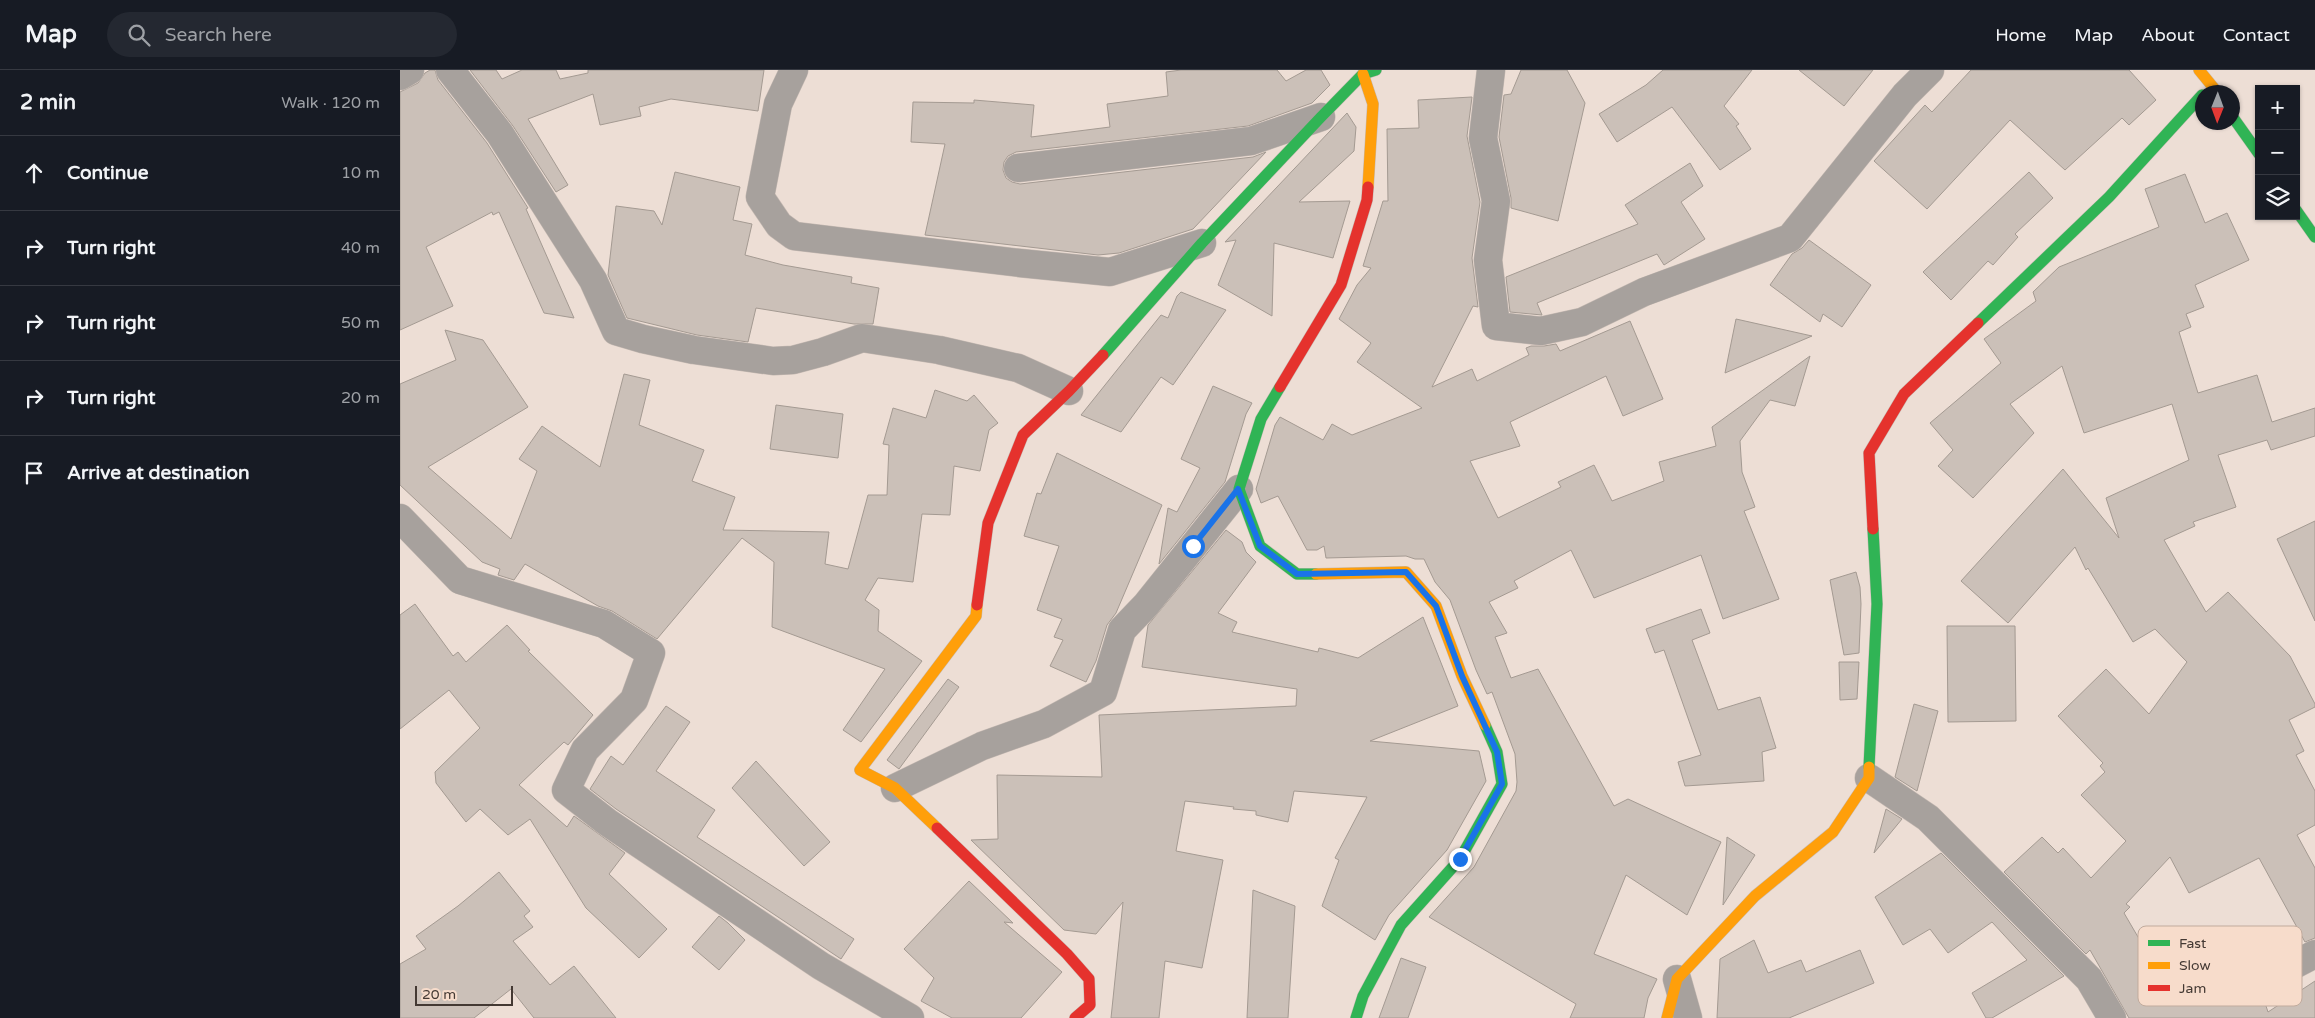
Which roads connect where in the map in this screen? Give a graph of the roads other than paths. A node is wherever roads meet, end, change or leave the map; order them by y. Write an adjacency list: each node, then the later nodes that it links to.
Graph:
1 (410, 70): 8 (street)
2 (450, 70): 17 (street)
3 (794, 70): 16 (street)
4 (1376, 70): 7 (main road)
5 (1491, 70): 6 (street)
6 (1930, 70)
7 (1364, 74): 10 (main road); 18 (main road)
8 (400, 76)
9 (2195, 100): 20 (main road)
10 (1321, 117): 13 (street); 16 (main road)
11 (2240, 127): 12 (main road)
12 (2255, 148)
13 (1018, 168)
14 (2300, 216): 15 (main road)
15 (2315, 238)
16 (1202, 243): 17 (main road)
17 (1069, 392): 21 (main road)
18 (1238, 489): 21 (street); 27 (main road)
19 (400, 518): 25 (street)
20 (1869, 778): 24 (main road); 30 (street)
21 (895, 788): 26 (main road)
22 (2315, 954): 23 (street)
23 (2302, 961)
24 (1677, 979): 28 (main road); 29 (street)
25 (910, 1018)
26 (1075, 1018)
27 (1356, 1018)
28 (1667, 1018)
29 (1688, 1018)
30 (2112, 1018)

